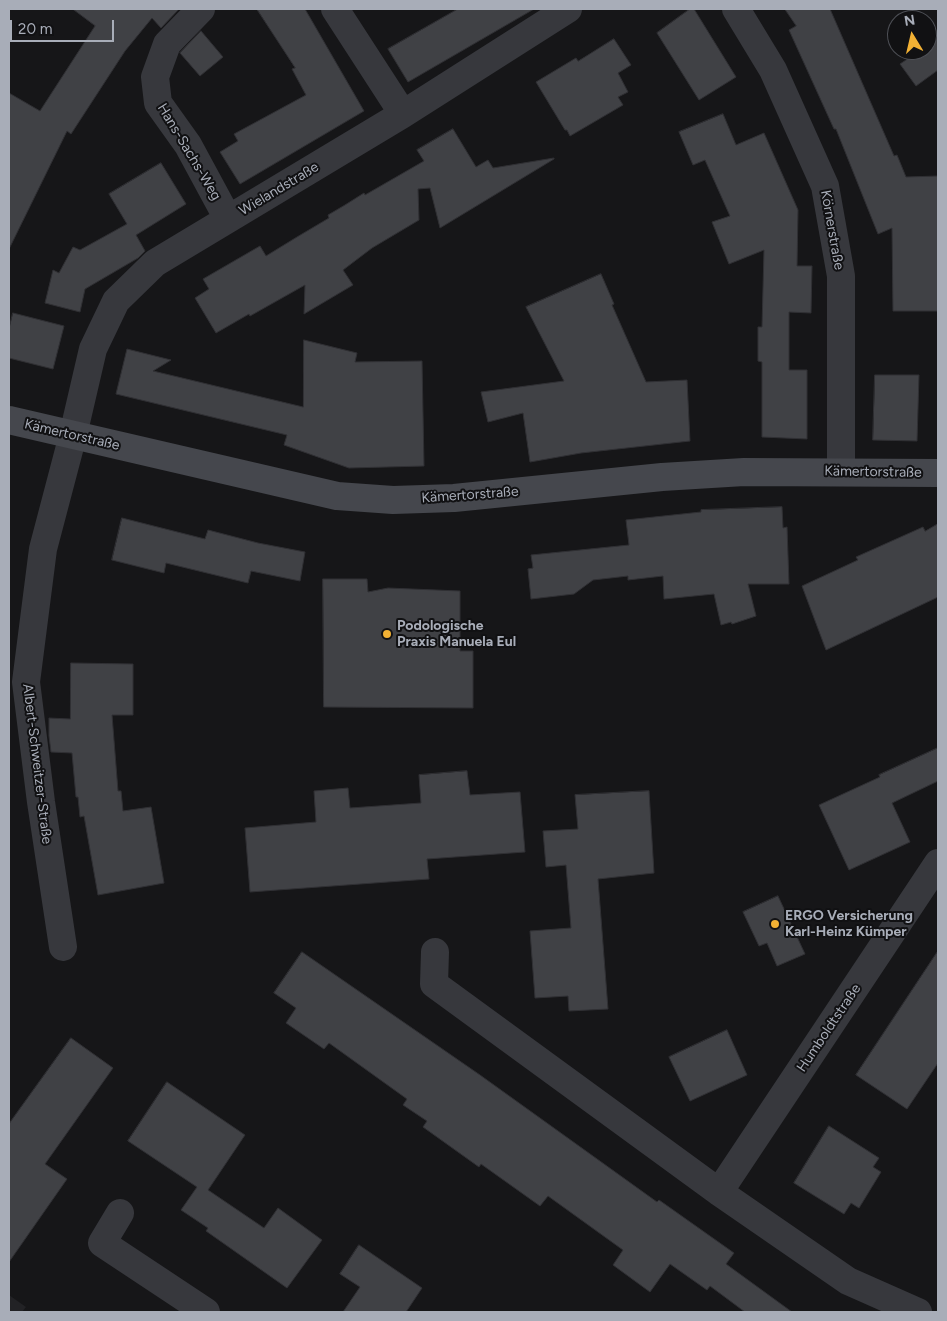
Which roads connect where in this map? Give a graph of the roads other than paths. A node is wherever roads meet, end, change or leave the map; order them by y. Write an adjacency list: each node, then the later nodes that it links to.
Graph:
1 (201, 9): 6 (street, Hans-Sachs-Weg)
2 (335, 9): 5 (street)
3 (568, 9): 5 (street, Wielandstraße)
4 (736, 9): 9 (street, Körnerstraße)
5 (403, 114): 6 (street, Wielandstraße)
6 (228, 219): 8 (street, Wielandstraße)
7 (9, 420): 8 (street, Kämertorstraße)
8 (73, 435): 9 (street, Kämertorstraße); 12 (street, Albert-Schweitzer-Straße)
9 (841, 472): 10 (street, Kämertorstraße)
10 (938, 473)
11 (938, 863): 14 (street, Humboldtstraße)
12 (63, 947)
13 (435, 952): 14 (street)
14 (720, 1192): 17 (street)
15 (120, 1213): 16 (street)
16 (206, 1312)
17 (918, 1312)

